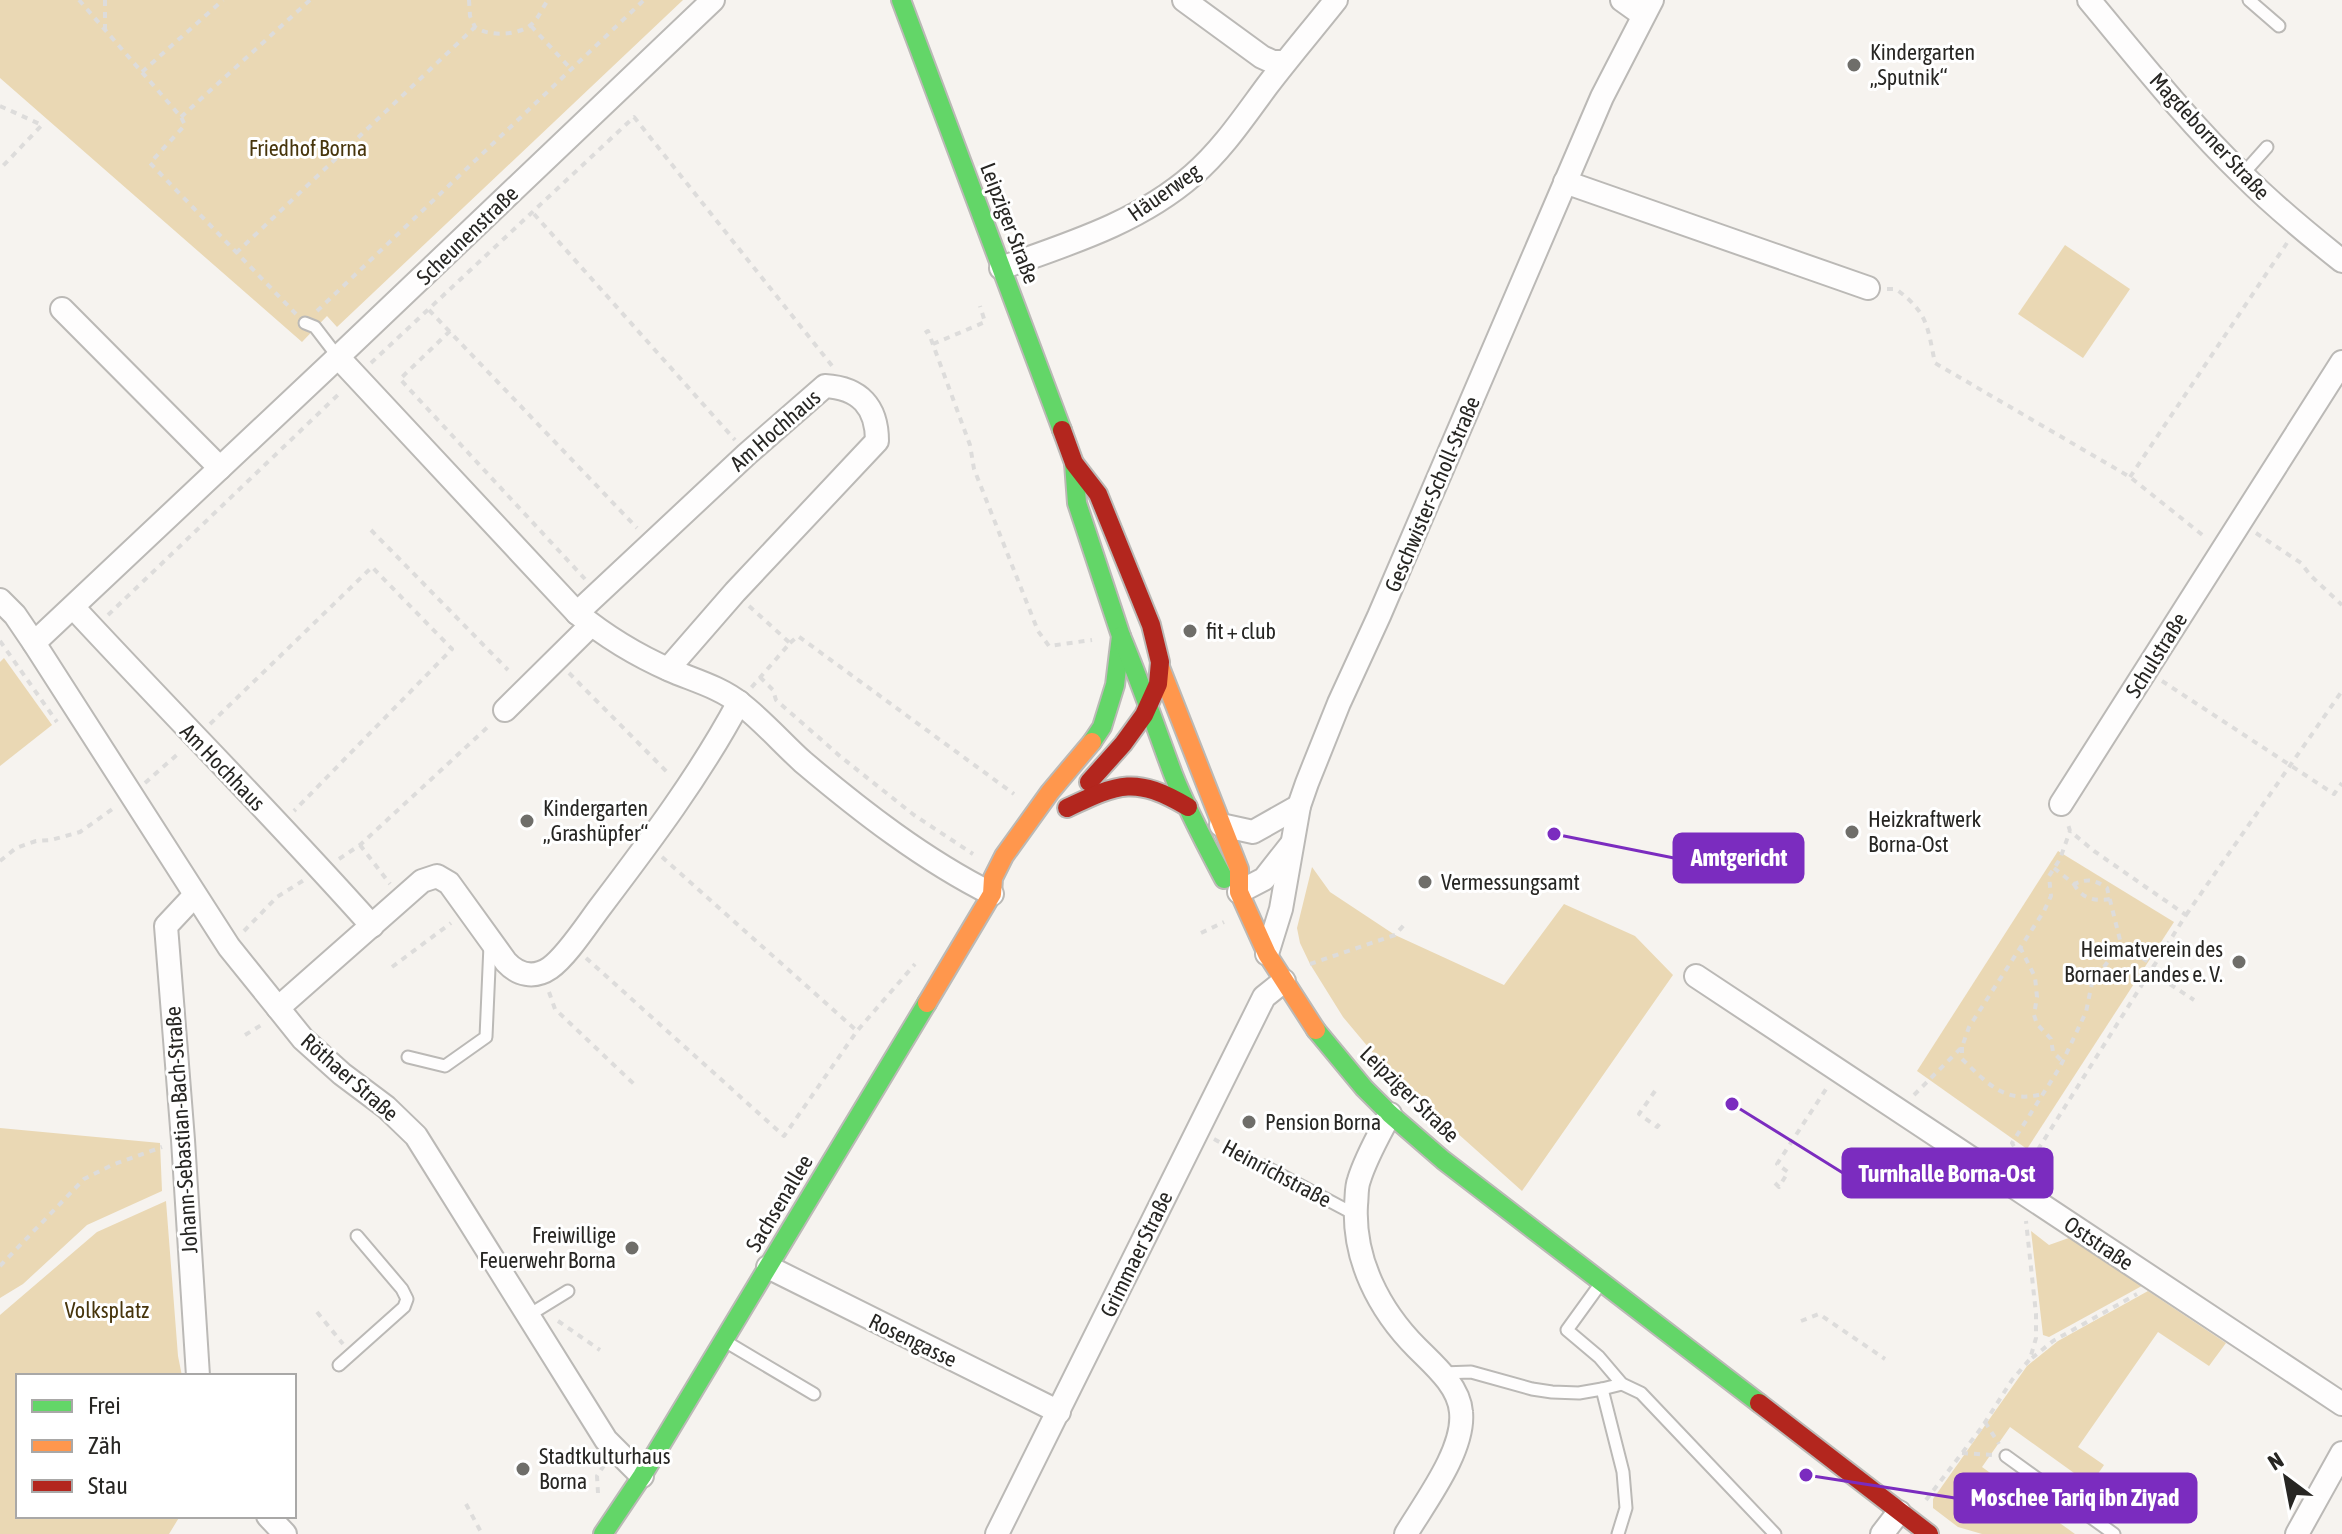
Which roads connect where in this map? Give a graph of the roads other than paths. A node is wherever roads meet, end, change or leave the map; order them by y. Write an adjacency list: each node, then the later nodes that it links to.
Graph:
1 (713, 0): 19 (street, Scheunenstraße)
2 (901, 0): 15 (main road, Leipziger Straße)
3 (1184, 0): 10 (street)
4 (1336, 0): 10 (street, Häuerweg)
5 (1622, 0): 8 (street)
6 (2089, 0): 12 (street, Magdeborner Straße)
7 (2249, 0): 9 (lane)
8 (1648, 7): 13 (street, Geschwister-Scholl-Straße)
9 (2279, 26)
10 (1285, 62): 15 (street, Häuerweg)
11 (2267, 147): 12 (lane)
12 (2242, 175): 14 (street, Magdeborner Straße)
13 (1565, 182): 16 (street); 36 (street, Geschwister-Scholl-Straße)
14 (2342, 261)
15 (1001, 268): 21 (main road, Leipziger Straße)
16 (1868, 288)
17 (62, 309): 22 (street)
18 (305, 323): 19 (lane)
19 (338, 357): 22 (street, Scheunenstraße); 25 (street)
20 (2342, 362): 35 (street, Schulstraße)
21 (1074, 463): 26 (main road, Leipziger Straße); 28 (main road, Leipziger Straße)
22 (220, 468): 24 (street, Scheunenstraße)
23 (0, 600): 27 (street, Röthaer Straße)
24 (73, 607): 27 (street, Scheunenstraße); 45 (street, Am Hochhaus)
25 (584, 619): 29 (street); 29 (street, Am Hochhaus); 31 (street, Am Hochhaus)
26 (1121, 636): 32 (main road, Leipziger Straße); 34 (main road, Sachsenallee)
27 (34, 643): 44 (street, Röthaer Straße)
28 (1160, 667): 32 (main road); 33 (main road, Leipziger Straße)
29 (668, 669): 30 (street)
30 (739, 702): 42 (street); 46 (street)
31 (505, 710)
32 (1149, 714): 33 (main road); 34 (main road); 37 (main road, Leipziger Straße); 38 (main road)
33 (1181, 725): 39 (main road, Leipziger Straße)
34 (1092, 743): 42 (main road, Sachsenallee)
35 (2061, 804)
36 (1299, 806): 39 (street); 41 (street, Geschwister-Scholl-Straße)
37 (1188, 807): 38 (main road); 43 (main road, Leipziger Straße)
38 (1067, 808): 40 (main road)
39 (1221, 825): 43 (main road, Leipziger Straße)
40 (1053, 826)
41 (1293, 843): 43 (street, Geschwister-Scholl-Straße); 47 (street, Geschwister-Scholl-Straße)
42 (1001, 889): 56 (main road, Sachsenallee)
43 (1239, 892): 47 (main road, Leipziger Straße)
44 (195, 895): 50 (street, Röthaer Straße); 63 (street, Johann-Sebastian-Bach-Straße)
45 (372, 926): 46 (street); 50 (street)
46 (490, 940): 51 (lane)
47 (1267, 954): 49 (main road, Leipziger Straße)
48 (1696, 976): 67 (street, Oststraße)
49 (1284, 981): 52 (main road, Leipziger Straße); 68 (street, Grimmaer Straße)
50 (278, 1008): 59 (street, Röthaer Straße)
51 (408, 1057)
52 (1390, 1114): 54 (street, Heinrichstraße); 57 (main road, Leipziger Straße)
53 (1264, 1166): 54 (lane, Heinrichstraße)
54 (1356, 1215): 62 (street, Heinrichstraße)
55 (357, 1236): 61 (lane)
56 (768, 1267): 60 (main road, Sachsenallee); 68 (street, Rosengasse)
57 (1602, 1283): 64 (lane); 72 (main road, Leipziger Straße)
58 (568, 1291): 59 (lane)
59 (534, 1323): 71 (street, Röthaer Straße)
60 (724, 1340): 66 (lane); 71 (main road, Sachsenallee)
61 (339, 1365)
62 (1442, 1373): 65 (lane); 77 (street, Heinrichstraße)
63 (198, 1374)
64 (1622, 1384): 65 (lane); 79 (lane)
65 (1602, 1389): 78 (lane)
66 (814, 1394)
67 (2342, 1404)
68 (1059, 1412): 76 (street, Grimmaer Straße)
69 (2342, 1453): 83 (street)
70 (2006, 1456): 82 (lane)
71 (642, 1476): 75 (main road, Sachsenallee)
72 (1905, 1516): 80 (street); 81 (main road, Leipziger Straße)
73 (270, 1518): 74 (street)
74 (285, 1534)
75 (603, 1534)
76 (997, 1534)
77 (1406, 1534)
78 (1618, 1534)
79 (1775, 1534)
80 (1882, 1534)
81 (1929, 1534)
82 (2114, 1534)
83 (2297, 1534)

